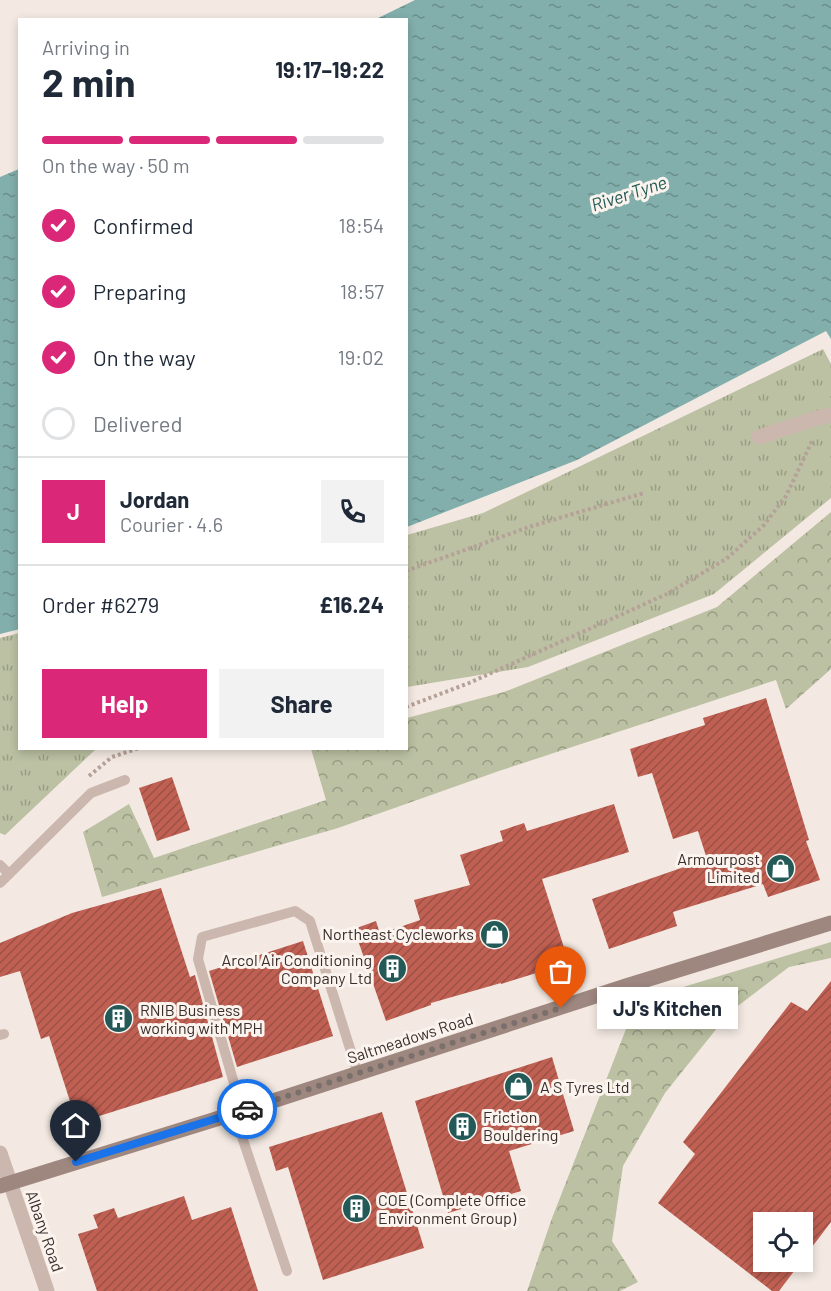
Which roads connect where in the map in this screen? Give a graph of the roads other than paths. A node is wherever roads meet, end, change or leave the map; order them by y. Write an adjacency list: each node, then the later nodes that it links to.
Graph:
1 (824, 417): 2 (street)
2 (759, 437)
3 (125, 780): 5 (lane)
4 (0, 865): 5 (lane)
5 (9, 874): 6 (lane)
6 (0, 883)
7 (831, 923): 8 (street, Saltmeadows Road)
8 (358, 1074): 9 (street, Saltmeadows Road); 9 (lane)
9 (238, 1112): 11 (street, Saltmeadows Road); 12 (lane)
10 (0, 1153): 11 (street, Albany Road)
11 (5, 1185): 13 (street, Albany Road)
12 (287, 1271)
13 (47, 1291)

